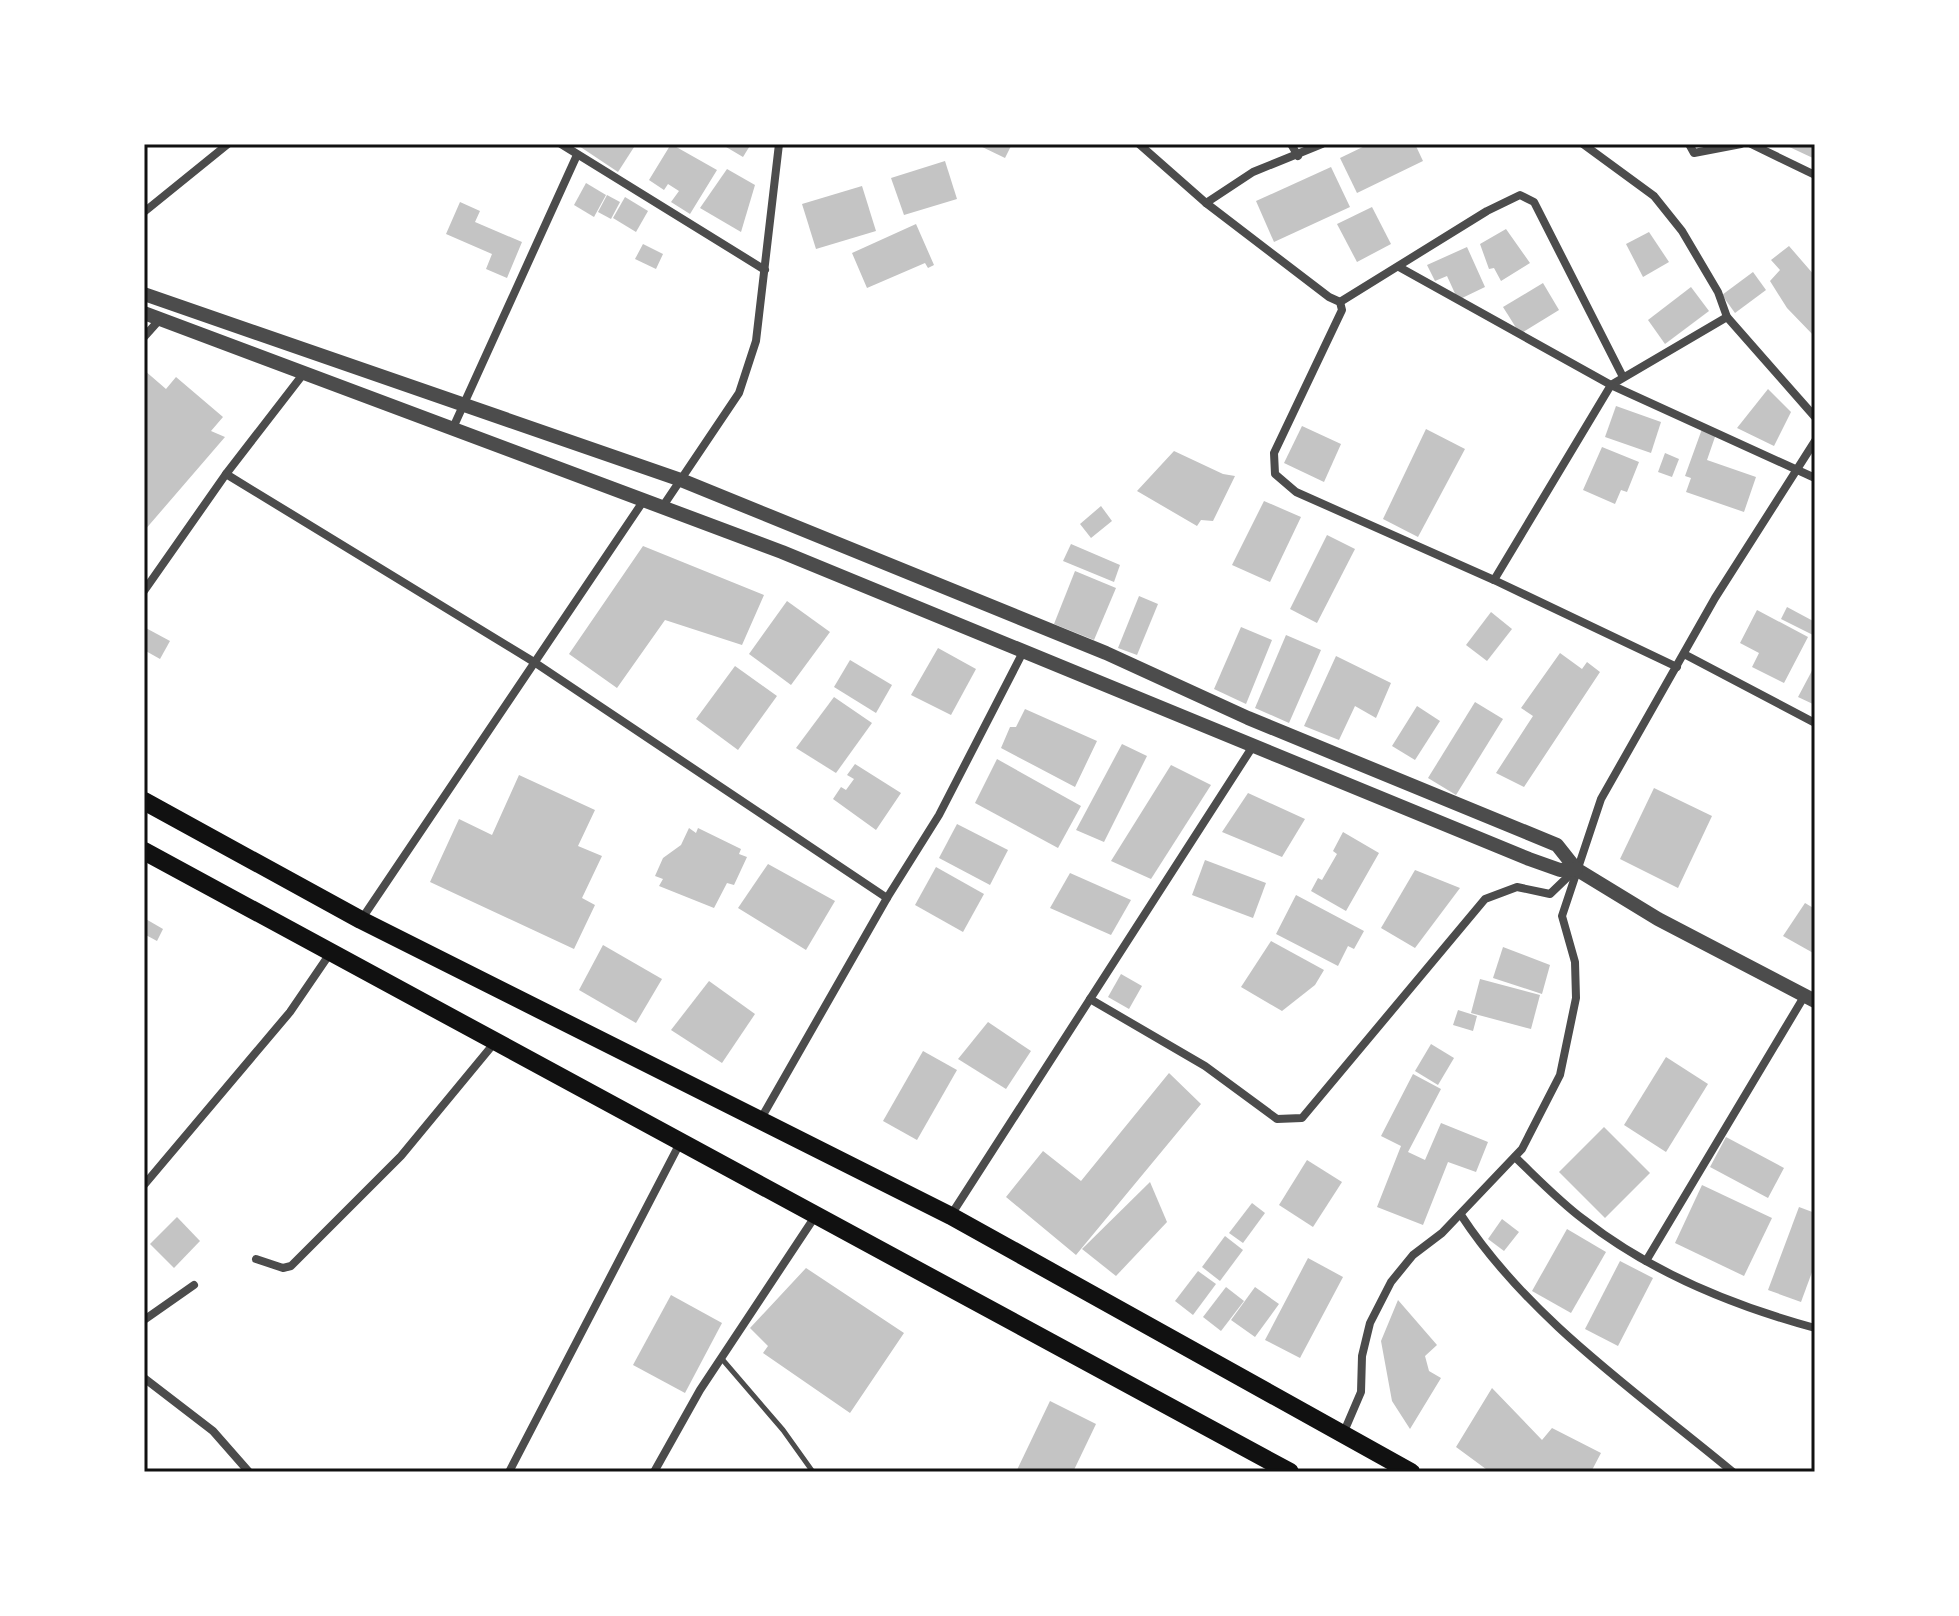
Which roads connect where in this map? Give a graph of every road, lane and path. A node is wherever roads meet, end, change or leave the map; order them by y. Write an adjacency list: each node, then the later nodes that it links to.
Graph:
1 (228, 144): 15 (street)
2 (561, 144): 11 (street)
3 (779, 144): 17 (street)
4 (1139, 144): 14 (street)
5 (1291, 144): 12 (street)
6 (1322, 144): 12 (street)
7 (1583, 144): 21 (street)
8 (1689, 144): 9 (street)
9 (1741, 144)
10 (1751, 144): 13 (street)
11 (577, 155): 17 (street); 27 (street)
12 (1298, 156): 14 (street)
13 (1815, 175)
14 (1206, 203): 19 (street)
15 (144, 212)
16 (1399, 267): 19 (street); 25 (street); 26 (street)
17 (765, 270): 34 (street)
18 (144, 294): 27 (street)
19 (1340, 302): 37 (street)
20 (144, 313): 22 (street)
21 (1727, 317): 25 (street); 28 (street)
22 (161, 318): 23 (street); 24 (street)
23 (144, 337)
24 (304, 373): 29 (street); 32 (street)
25 (1623, 377): 26 (street)
26 (1611, 385): 31 (street); 37 (street)
27 (463, 406): 29 (street); 34 (street)
28 (1815, 417)
29 (452, 430): 35 (street)
30 (1815, 441): 31 (street)
31 (1800, 469): 33 (street); 40 (street)
32 (226, 474): 38 (street); 41 (street)
33 (1815, 478)
34 (681, 480): 36 (street); 47 (street)
35 (645, 500): 36 (street); 41 (street)
36 (663, 506): 39 (street)
37 (1494, 580): 42 (street)
38 (144, 591)
39 (1023, 652): 44 (street); 48 (street)
40 (1684, 654): 42 (street); 43 (street)
41 (534, 662): 48 (street); 49 (street)
42 (1677, 667): 47 (street)
43 (1815, 723)
44 (1253, 746): 47 (street); 52 (street)
45 (144, 801): 49 (highway)
46 (144, 851): 50 (highway)
47 (1576, 869): 51 (street); 52 (street); 56 (street)
48 (887, 898): 54 (street)
49 (361, 920): 54 (highway)
50 (331, 952): 53 (highway); 57 (street)
51 (1810, 998): 62 (street)
52 (1090, 999): 60 (street)
53 (497, 1040): 55 (highway); 61 (street)
54 (759, 1123): 60 (highway)
55 (680, 1142): 58 (highway); 70 (street)
56 (1515, 1157): 59 (street); 62 (street)
57 (144, 1185)
58 (816, 1214): 66 (street); 73 (highway)
59 (1461, 1215): 68 (street); 75 (street)
60 (951, 1216): 68 (highway)
61 (256, 1259)
62 (1646, 1261): 65 (street)
63 (194, 1285): 64 (street)
64 (144, 1320)
65 (1815, 1328)
66 (721, 1358): 71 (street); 72 (lane)
67 (144, 1378): 69 (street)
68 (1343, 1435): 74 (highway)
69 (249, 1472)
70 (509, 1472)
71 (654, 1472)
72 (813, 1472)
73 (1290, 1472)
74 (1411, 1472)
75 (1733, 1472)

